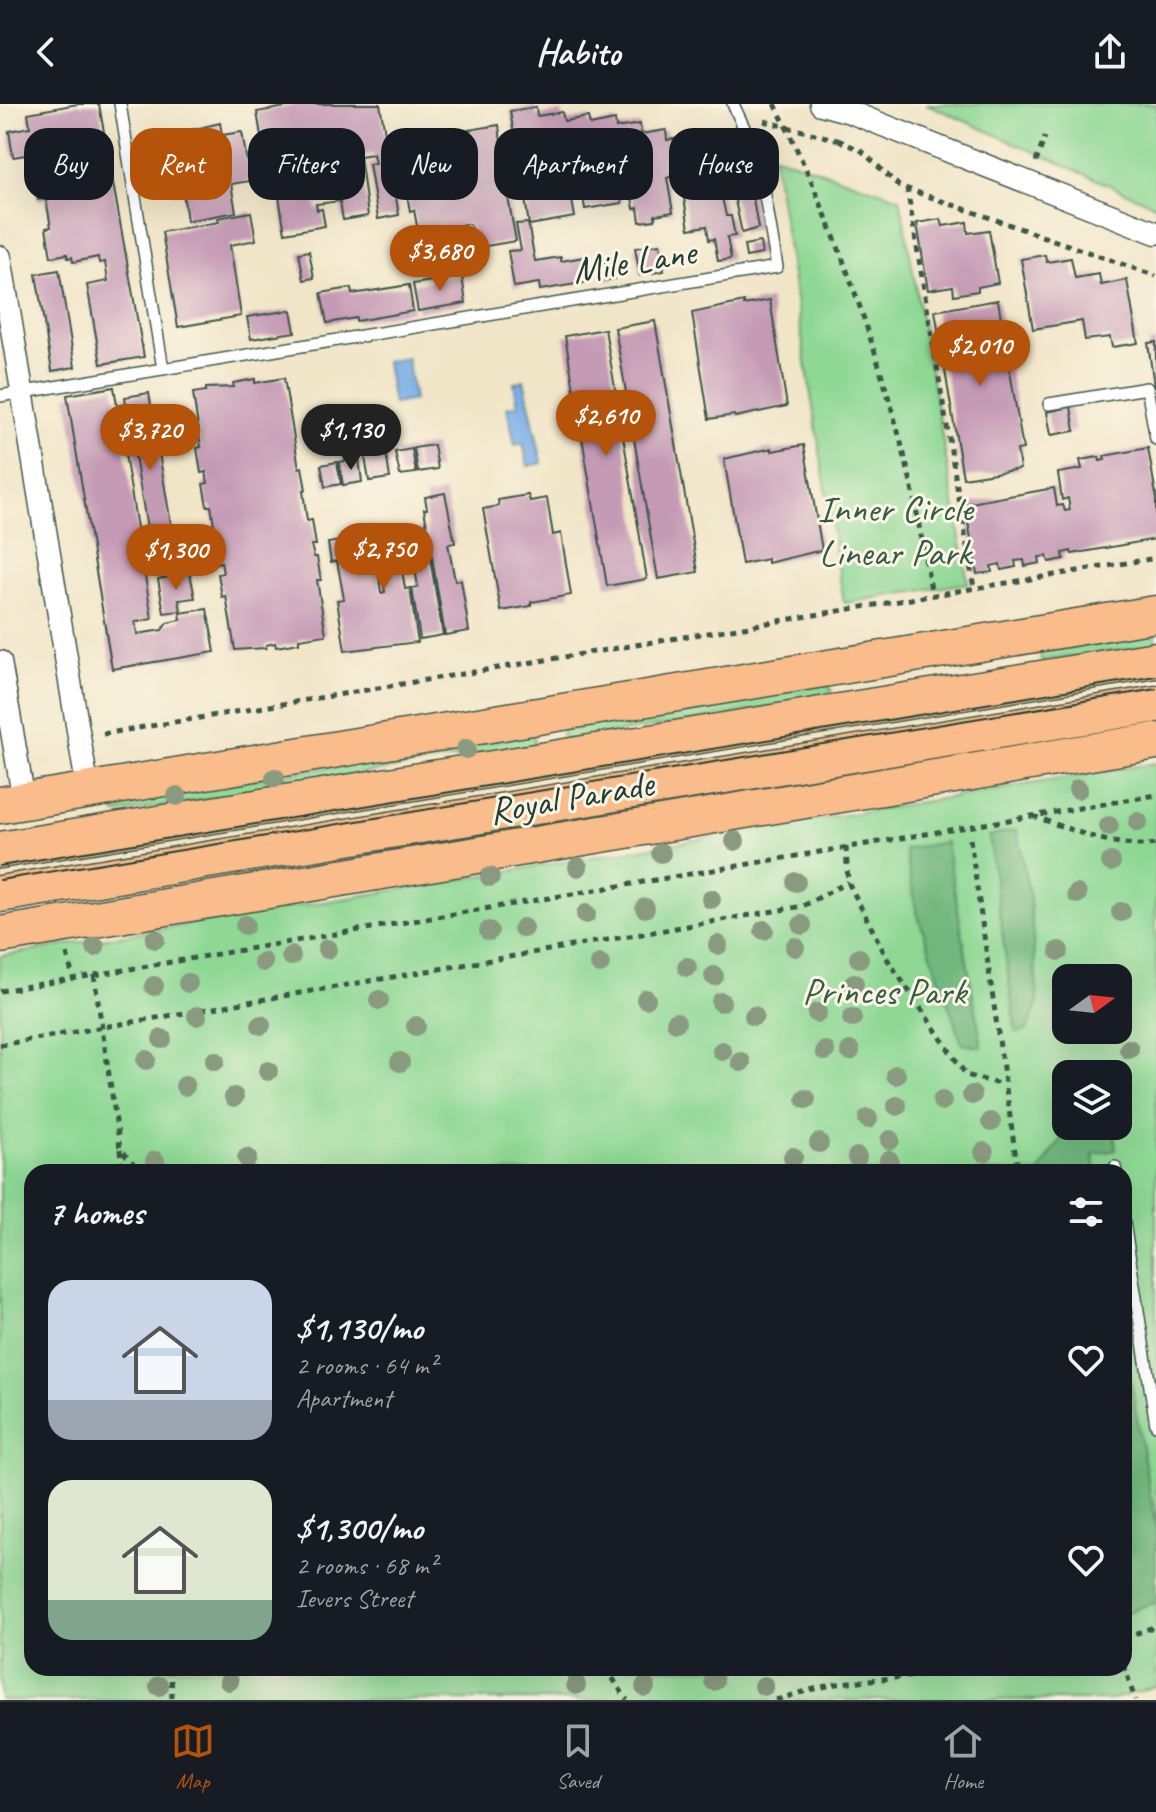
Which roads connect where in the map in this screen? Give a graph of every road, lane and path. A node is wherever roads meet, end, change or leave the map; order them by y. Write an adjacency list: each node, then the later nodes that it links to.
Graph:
1 (120, 104): 10 (lane)
2 (733, 104): 10 (lane, Mile Lane)
3 (775, 104): 16 (path)
4 (821, 104): 7 (street)
5 (764, 121): 6 (path, bridge)
6 (907, 188): 9 (path); 15 (path)
7 (1156, 233)
8 (0, 257): 11 (street)
9 (1156, 276)
10 (163, 369): 11 (lane, Mile Lane)
11 (11, 394): 30 (street)
12 (1049, 404): 13 (lane)
13 (1156, 439)
14 (1156, 558): 15 (path)
15 (974, 588): 24 (path)
16 (931, 589)
17 (1156, 614): 18 (highway)
18 (931, 651): 21 (highway); 23 (highway)
19 (1156, 660): 21 (highway, Royal Parade)
20 (0, 662): 32 (street)
21 (941, 695): 25 (highway); 27 (highway, Royal Parade)
22 (1156, 704): 25 (highway, Royal Parade)
23 (533, 717): 27 (highway); 30 (highway)
24 (98, 735)
25 (949, 738): 28 (highway); 29 (highway, Royal Parade)
26 (1156, 741): 28 (highway, Royal Parade)
27 (539, 761): 38 (highway, Royal Parade)
28 (957, 774): 34 (highway, Royal Parade)
29 (637, 789): 34 (highway); 40 (highway, Royal Parade)
30 (88, 791): 32 (highway)
31 (1156, 795): 33 (path)
32 (12, 803)
33 (1030, 815): 36 (path); 37 (path)
34 (642, 827): 41 (highway, Royal Parade)
35 (970, 839): 46 (path)
36 (1156, 844)
37 (846, 847): 39 (path); 42 (path)
38 (0, 850)
39 (848, 882): 44 (path); 46 (path)
40 (7, 893): 41 (highway)
41 (11, 933)
42 (94, 975): 43 (path); 44 (path)
43 (0, 991)
44 (103, 1026): 45 (path); 47 (path)
45 (0, 1045)
46 (1003, 1085): 50 (path)
47 (120, 1148): 48 (path); 49 (path)
48 (121, 1164)
49 (134, 1164)
50 (1017, 1164)
51 (1132, 1273): 52 (lane)
52 (1156, 1425)
53 (1156, 1626): 54 (path)
54 (1132, 1635)
55 (171, 1676): 59 (path)
56 (611, 1676): 60 (path)
57 (927, 1676): 61 (path)
58 (1127, 1676): 62 (path)
59 (172, 1700)
60 (627, 1700)
61 (776, 1700)
62 (1135, 1700)

